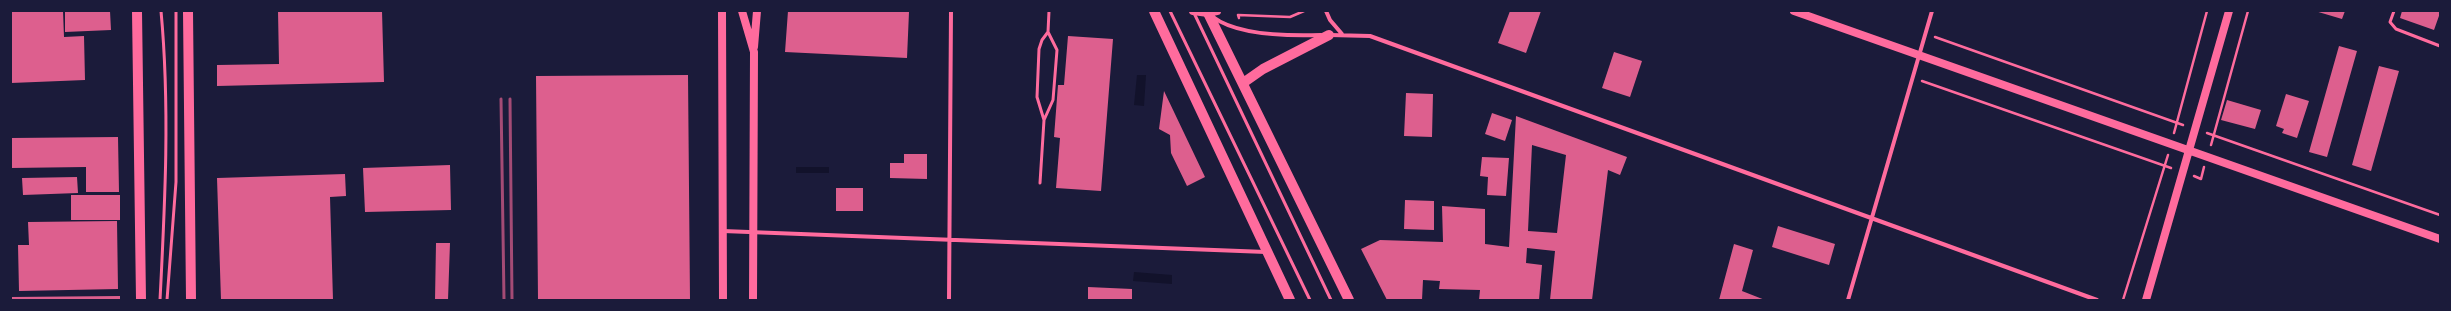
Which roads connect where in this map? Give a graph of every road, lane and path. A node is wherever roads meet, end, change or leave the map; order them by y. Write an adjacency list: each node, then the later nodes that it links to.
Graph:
1 (137, 11): 42 (main road)
2 (161, 11): 43 (lane)
3 (176, 11): 44 (lane)
4 (188, 11): 45 (main road)
5 (722, 11): 37 (main road)
6 (742, 11): 28 (main road)
7 (757, 11): 28 (main road)
8 (951, 11): 40 (street)
9 (1049, 11): 23 (lane)
10 (1154, 11): 41 (main road)
11 (1170, 11): 50 (lane)
12 (1193, 11): 21 (main road); 51 (lane)
13 (1304, 11): 22 (path)
14 (1326, 11): 25 (street)
15 (1794, 11): 29 (main road)
16 (1932, 11): 24 (street)
17 (2207, 11): 24 (path)
18 (2229, 11): 33 (main road)
19 (2248, 11): 35 (path)
20 (2394, 11): 27 (lane)
21 (1211, 12): 26 (street); 31 (main road)
22 (1241, 22)
23 (1048, 32): 32 (lane); 32 (lane)
24 (1925, 33): 29 (street)
25 (1342, 34): 26 (street); 36 (street)
26 (1329, 35): 31 (main road)
27 (2440, 46)
28 (754, 52): 38 (main road)
29 (1919, 56): 30 (street); 33 (main road)
30 (1912, 78): 36 (street); 55 (path)
31 (1243, 83): 52 (main road)
32 (1044, 120): 34 (lane)
33 (2190, 151): 39 (main road); 56 (main road)
34 (1040, 183)
35 (2440, 215)
36 (1871, 219): 53 (street); 54 (street)
37 (722, 231): 38 (street); 46 (main road)
38 (753, 232): 40 (street); 47 (main road)
39 (2440, 239)
40 (950, 240): 41 (street); 48 (street)
41 (1268, 252): 49 (main road)
42 (140, 300)
43 (160, 300)
44 (167, 300)
45 (191, 300)
46 (723, 300)
47 (753, 300)
48 (948, 300)
49 (1290, 300)
50 (1310, 300)
51 (1331, 300)
52 (1348, 300)
53 (1848, 300)
54 (2097, 300)
55 (2123, 300)
56 (2146, 300)

